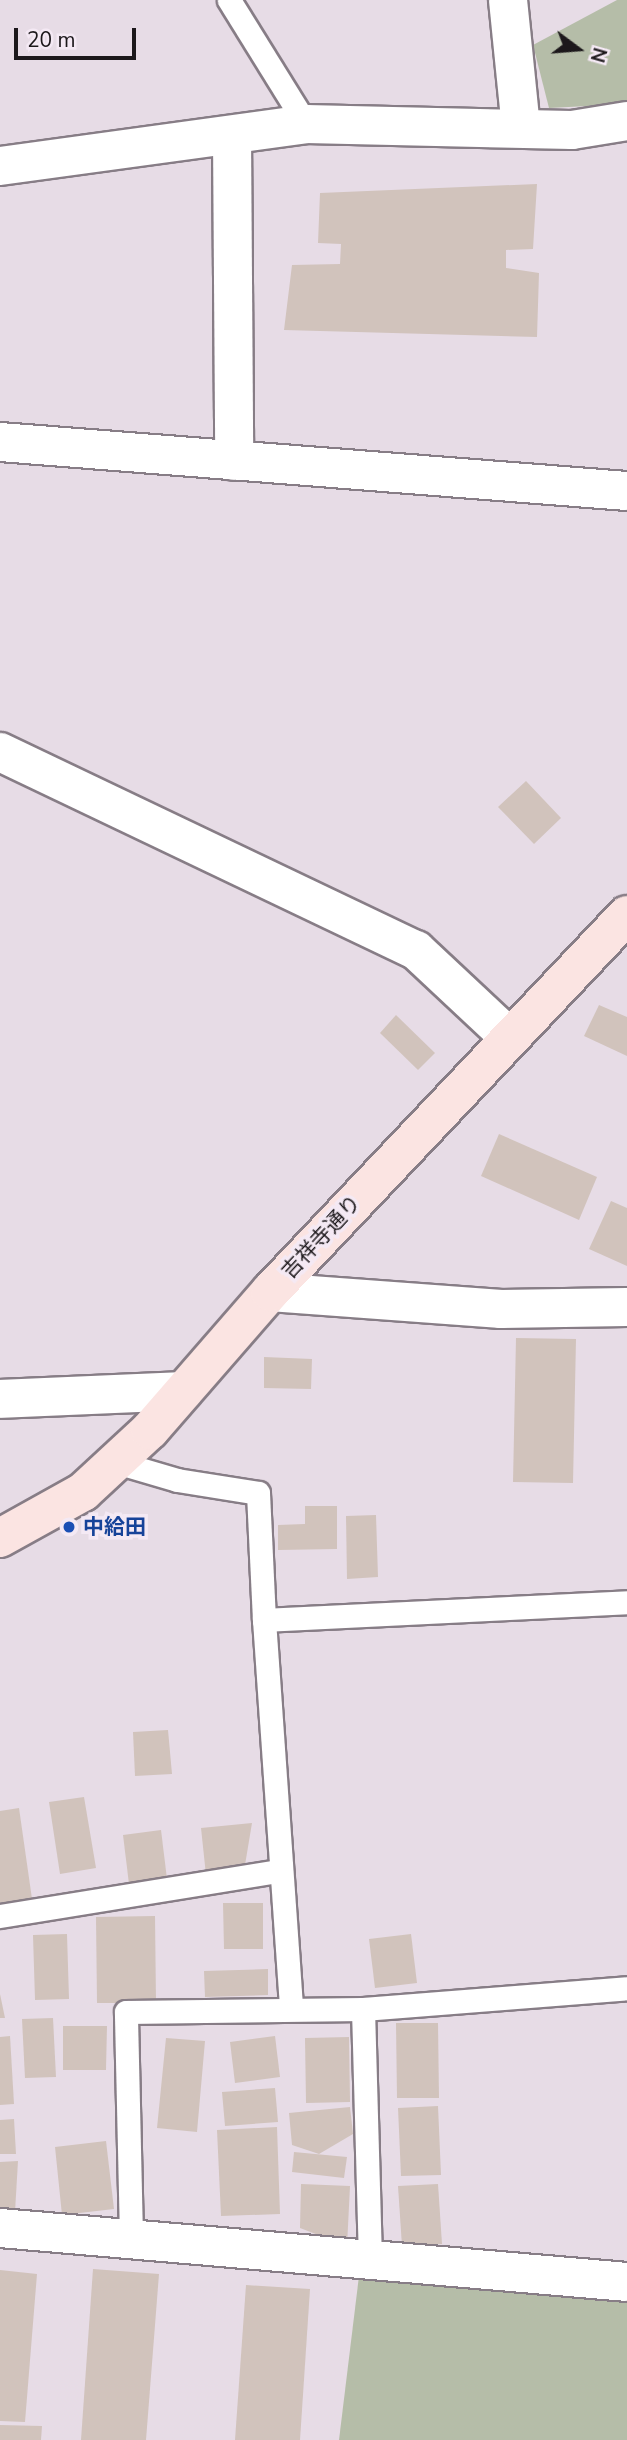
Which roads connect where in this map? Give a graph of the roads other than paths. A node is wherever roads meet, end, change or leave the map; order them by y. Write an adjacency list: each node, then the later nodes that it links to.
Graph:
1 (229, 0): 4 (lane)
2 (508, 0): 5 (street)
3 (627, 121): 5 (street)
4 (306, 124): 5 (street); 6 (street)
5 (521, 127)
6 (232, 135): 7 (street); 9 (street)
7 (0, 166)
8 (0, 442): 9 (street)
9 (234, 461): 10 (street)
10 (627, 491)
11 (0, 752): 13 (street)
12 (627, 915): 13 (main road, 吉祥寺通り)
13 (509, 1037): 14 (main road, 吉祥寺通り)
14 (270, 1292): 15 (street); 16 (main road, 吉祥寺通り)
15 (627, 1307)
16 (183, 1391): 17 (street); 18 (main road, 吉祥寺通り)
17 (0, 1399)
18 (117, 1462): 19 (main road, 吉祥寺通り); 21 (lane)
19 (0, 1538)
20 (627, 1602): 21 (lane)
21 (264, 1620): 22 (lane)
22 (277, 1871): 23 (lane); 25 (lane)
23 (0, 1916)
24 (627, 1988): 26 (lane)
25 (291, 2006): 26 (lane); 28 (lane)
26 (363, 2009): 29 (lane)
27 (0, 2228): 28 (street)
28 (131, 2237): 29 (street)
29 (370, 2262): 30 (street)
30 (627, 2282)

